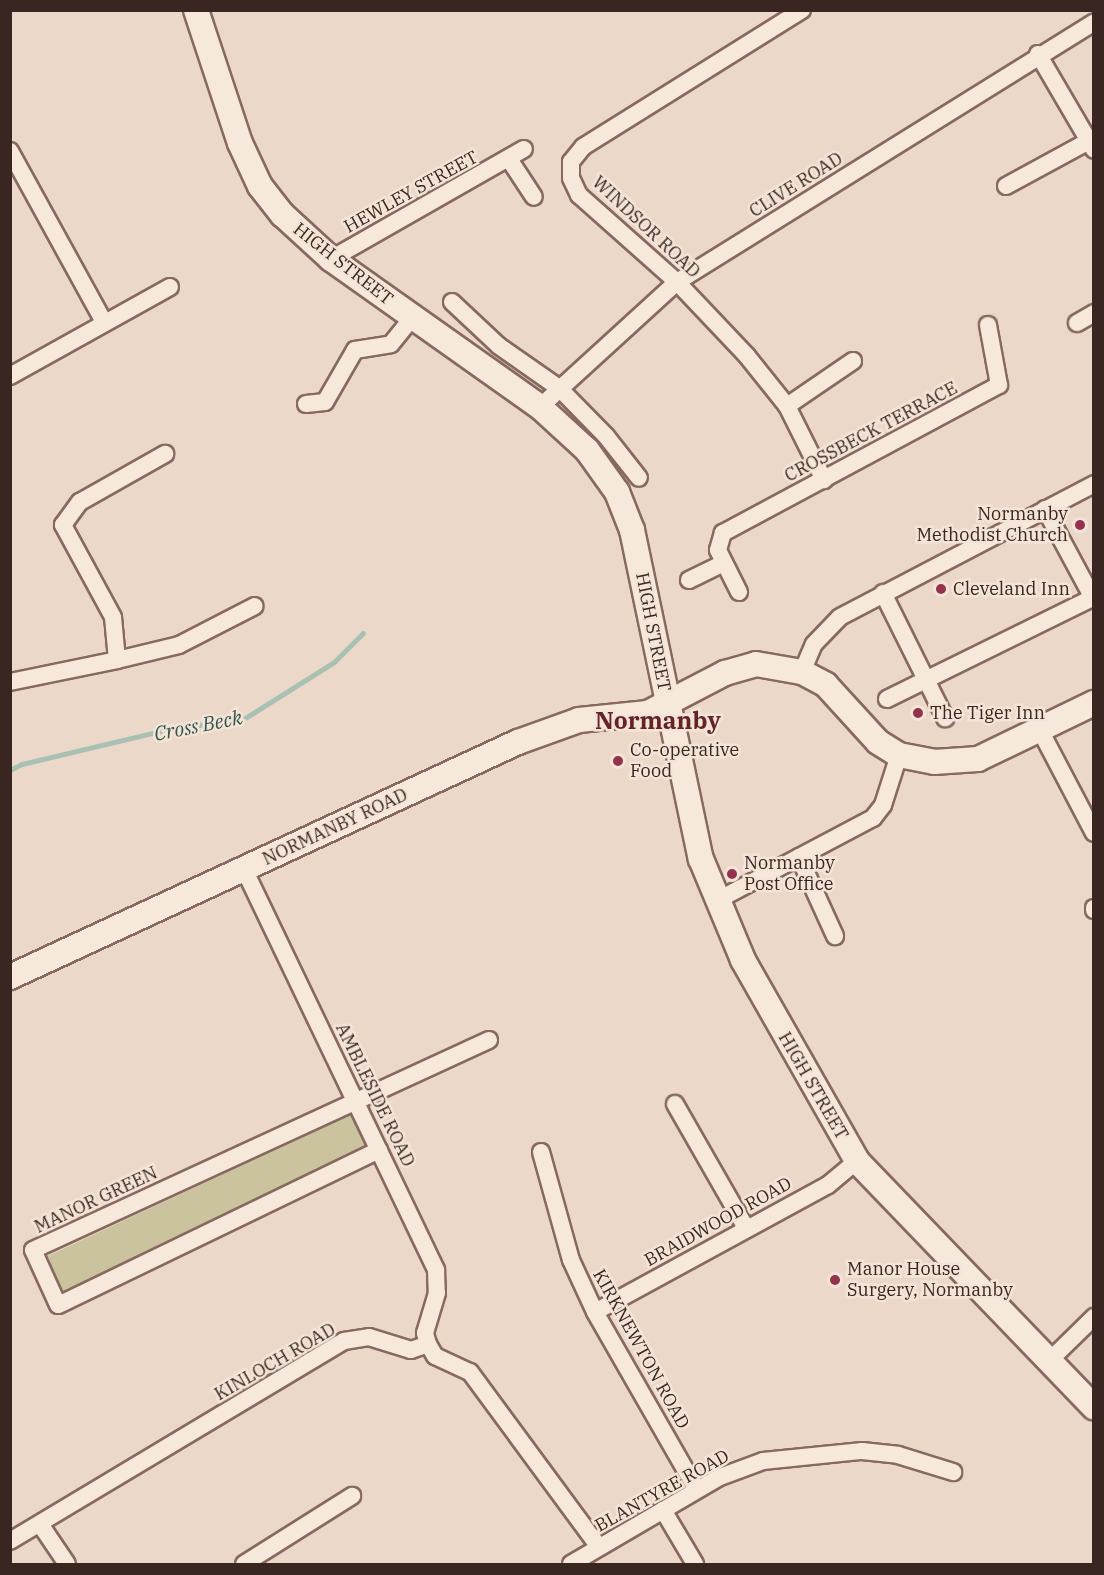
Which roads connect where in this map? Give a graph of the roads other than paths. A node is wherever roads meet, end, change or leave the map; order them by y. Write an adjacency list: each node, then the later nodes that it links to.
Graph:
1 (196, 10): 11 (main road, HIGH STREET)
2 (802, 10): 12 (street, WINDSOR ROAD)
3 (1094, 22): 4 (street, CLIVE ROAD)
4 (1038, 54): 5 (street); 12 (street, CLIVE ROAD)
5 (1091, 145): 9 (street)
6 (524, 149): 8 (street, HEWLEY STREET)
7 (10, 151): 17 (street)
8 (509, 159): 10 (street); 11 (street, HEWLEY STREET)
9 (1006, 186)
10 (534, 197)
11 (331, 259): 16 (main road, HIGH STREET)
12 (677, 282): 22 (street, CLIVE ROAD); 24 (street, WINDSOR ROAD)
13 (170, 287): 17 (street)
14 (452, 302): 22 (street)
15 (1094, 313): 18 (street)
16 (413, 317): 23 (street); 25 (main road, HIGH STREET)
17 (104, 322): 21 (street)
18 (1077, 322)
19 (988, 325): 28 (street, CROSSBECK TERRACE)
20 (853, 361): 24 (street)
21 (10, 376)
22 (559, 388): 25 (street, CLIVE ROAD); 27 (street)
23 (306, 404)
24 (787, 406): 28 (street, WINDSOR ROAD)
25 (540, 407): 43 (main road, HIGH STREET)
26 (165, 454): 37 (street)
27 (639, 478)
28 (824, 480): 31 (street, CROSSBECK TERRACE)
29 (1094, 484): 30 (street)
30 (1045, 509): 34 (street); 35 (street)
31 (721, 557): 32 (street); 33 (street)
32 (689, 580)
33 (739, 592)
34 (883, 593): 38 (street); 39 (street)
35 (1093, 598): 39 (street)
36 (255, 606): 37 (street)
37 (117, 660): 40 (street)
38 (802, 672): 43 (main road, NORMANBY ROAD); 46 (main road)
39 (925, 681): 41 (street); 44 (street)
40 (10, 682)
41 (887, 699)
42 (1094, 703): 45 (main road)
43 (668, 704): 49 (main road, NORMANBY ROAD); 50 (main road, HIGH STREET)
44 (945, 718)
45 (1041, 732): 46 (main road); 47 (street)
46 (899, 755): 48 (street)
47 (1094, 833)
48 (799, 857): 50 (street); 51 (street)
49 (244, 869): 52 (main road, NORMANBY ROAD); 54 (street, AMBLESIDE ROAD)
50 (716, 900): 58 (main road, HIGH STREET)
51 (835, 936)
52 (10, 977)
53 (489, 1040): 54 (street)
54 (356, 1101): 56 (street, AMBLESIDE ROAD); 56 (street, MANOR GREEN)
55 (675, 1104): 59 (street)
56 (379, 1150): 62 (street, AMBLESIDE ROAD)
57 (541, 1152): 60 (street, KIRKNEWTON ROAD)
58 (857, 1161): 59 (street, BRAIDWOOD ROAD); 63 (main road, HIGH STREET)
59 (746, 1228): 60 (street, BRAIDWOOD ROAD)
60 (595, 1312): 66 (street, KIRKNEWTON ROAD)
61 (1094, 1317): 63 (street)
62 (428, 1344): 69 (street, KINLOCH ROAD); 71 (street)
63 (1047, 1363): 64 (main road, HIGH STREET)
64 (1094, 1407)
65 (953, 1472): 66 (street, BLANTYRE ROAD)
66 (697, 1490): 68 (street, BLANTYRE ROAD)
67 (352, 1496): 73 (street)
68 (663, 1510): 71 (street, BLANTYRE ROAD); 75 (street)
69 (40, 1524): 70 (street, KINLOCH ROAD); 72 (street)
70 (10, 1541)
71 (599, 1547): 74 (street, BLANTYRE ROAD)
72 (67, 1564)
73 (244, 1564)
74 (571, 1564)
75 (695, 1564)

